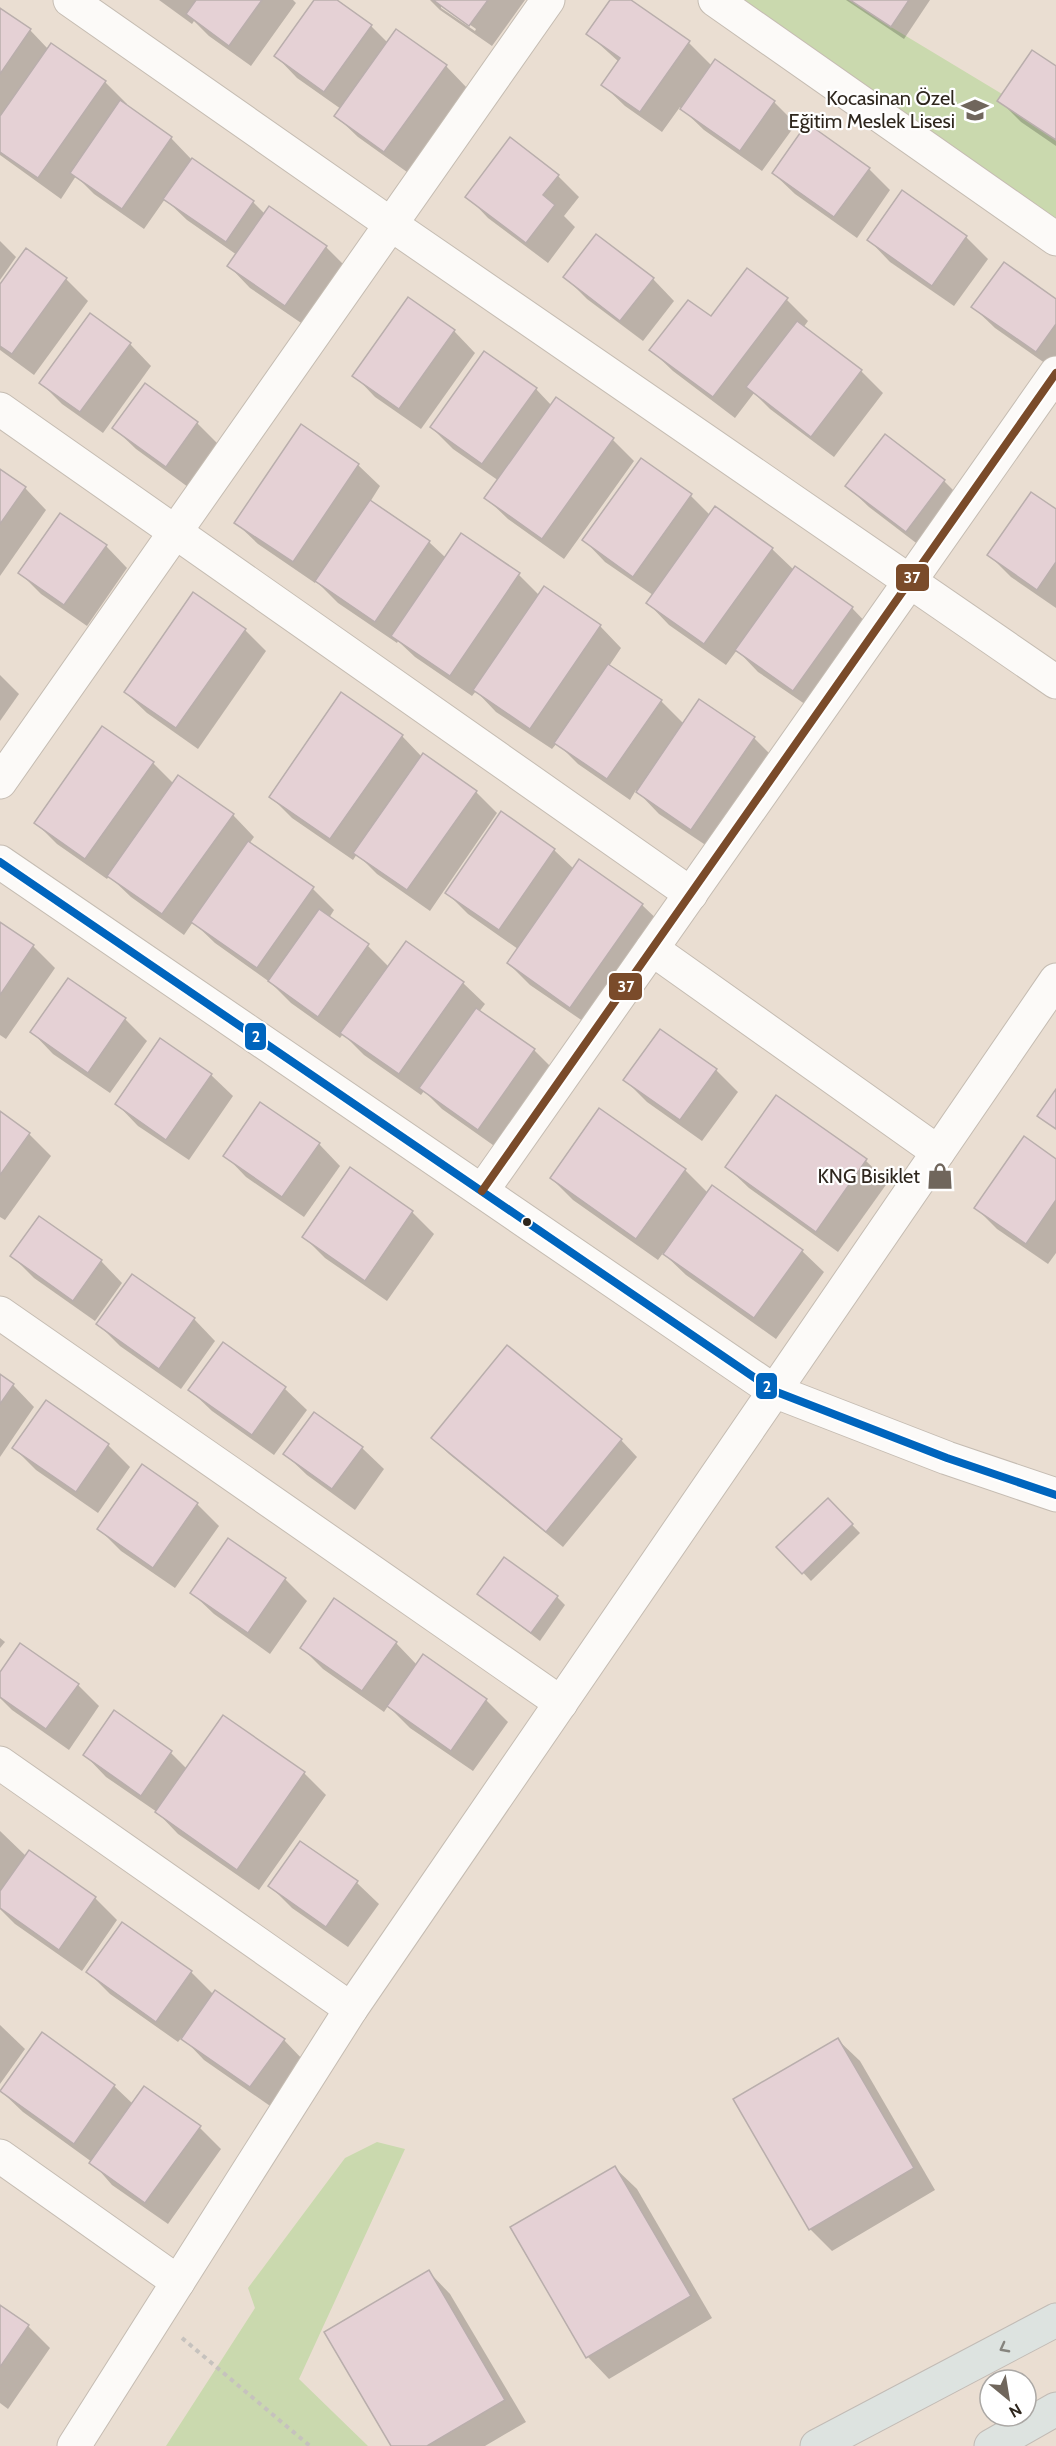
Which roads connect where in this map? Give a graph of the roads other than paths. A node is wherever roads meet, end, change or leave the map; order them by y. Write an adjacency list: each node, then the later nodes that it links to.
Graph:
1 (70, 0): 4 (street)
2 (548, 0): 4 (street)
3 (715, 0): 5 (street)
4 (392, 225): 8 (street); 9 (street)
5 (1056, 239)
6 (1056, 373): 9 (street)
7 (0, 409): 8 (street)
8 (176, 532): 11 (street); 13 (street)
9 (910, 582): 10 (street); 13 (street)
10 (1056, 682)
11 (0, 782)
12 (0, 862): 17 (street)
13 (691, 894): 14 (street)
14 (652, 949): 16 (street); 17 (street)
15 (1056, 980): 16 (street)
16 (938, 1152): 19 (street)
17 (482, 1191): 19 (street)
18 (0, 1313): 21 (street)
19 (774, 1391): 20 (street); 21 (street)
20 (1056, 1495)
21 (561, 1703): 23 (street)
22 (0, 1763): 23 (street)
23 (351, 2009): 25 (street)
24 (0, 2157): 25 (street)
25 (178, 2282): 28 (street)
26 (1056, 2320): 29 (main road, one-way to 29)
27 (1056, 2409): 30 (main road)
28 (74, 2446)
29 (817, 2446)
30 (991, 2446)

